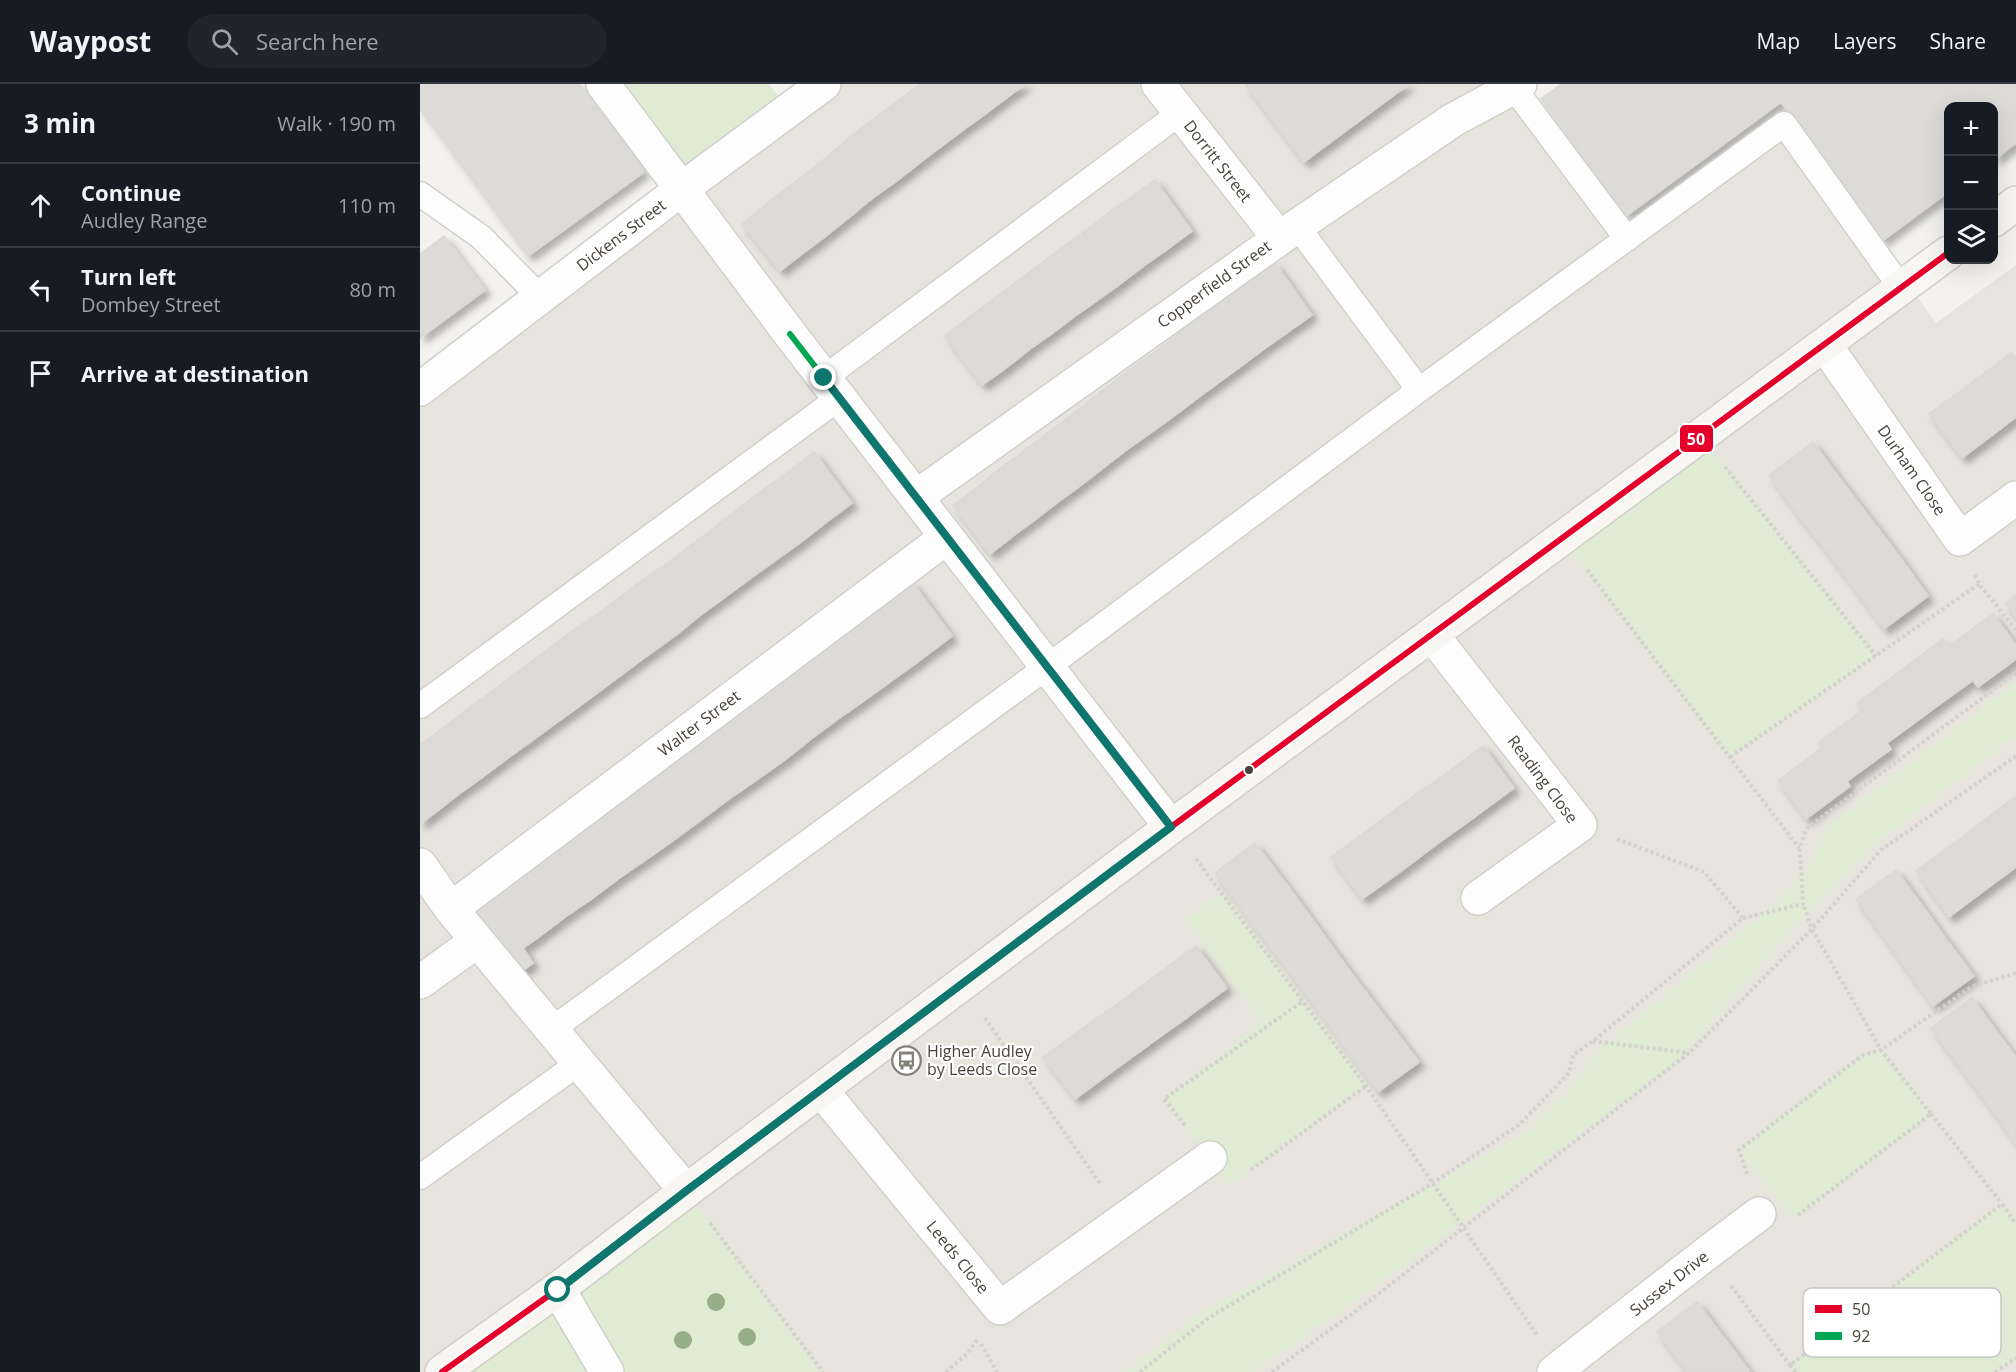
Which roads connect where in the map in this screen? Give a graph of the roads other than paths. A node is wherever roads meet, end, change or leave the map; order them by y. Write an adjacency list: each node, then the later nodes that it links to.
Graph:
1 (603, 84): 6 (street)
2 (824, 84): 6 (street, Dickens Street)
3 (1158, 84): 5 (street, Dorritt Street)
4 (1517, 86): 10 (street, Copperfield Street); 11 (lane)
5 (1180, 113): 10 (street, Dorritt Street); 16 (lane)
6 (682, 188): 14 (street, Dickens Street); 16 (street)
7 (420, 194): 14 (lane)
8 (2016, 203): 9 (street)
9 (1998, 217)
10 (1288, 232): 18 (lane); 19 (street, Copperfield Street)
11 (1627, 239): 13 (lane); 18 (lane)
12 (1944, 256): 13 (street)
13 (1901, 288): 15 (street)
14 (540, 297): 17 (street, Dickens Street)
15 (1825, 345): 20 (street, Durham Close); 22 (street)
16 (832, 388): 19 (street); 24 (lane)
17 (420, 389)
18 (1419, 390): 23 (lane)
19 (916, 497): 21 (street)
20 (2016, 498)
21 (947, 537): 23 (street); 28 (street, Walter Street)
22 (1432, 635): 25 (street); 27 (street, Reading Close)
23 (1047, 667): 25 (street); 31 (lane)
24 (420, 706)
25 (1171, 827): 33 (street)
26 (420, 865): 28 (street)
27 (1478, 898)
28 (451, 909): 29 (street)
29 (477, 940): 30 (street); 31 (street)
30 (420, 982)
31 (551, 1030): 32 (street)
32 (579, 1063): 35 (lane); 36 (street)
33 (821, 1090): 34 (street, Leeds Close); 36 (street)
34 (1210, 1158)
35 (420, 1177)
36 (686, 1191): 38 (street)
37 (1759, 1214): 39 (street, Sussex Drive)
38 (558, 1290): 40 (street); 41 (street)
39 (1571, 1367)
40 (442, 1372)
41 (607, 1372)

